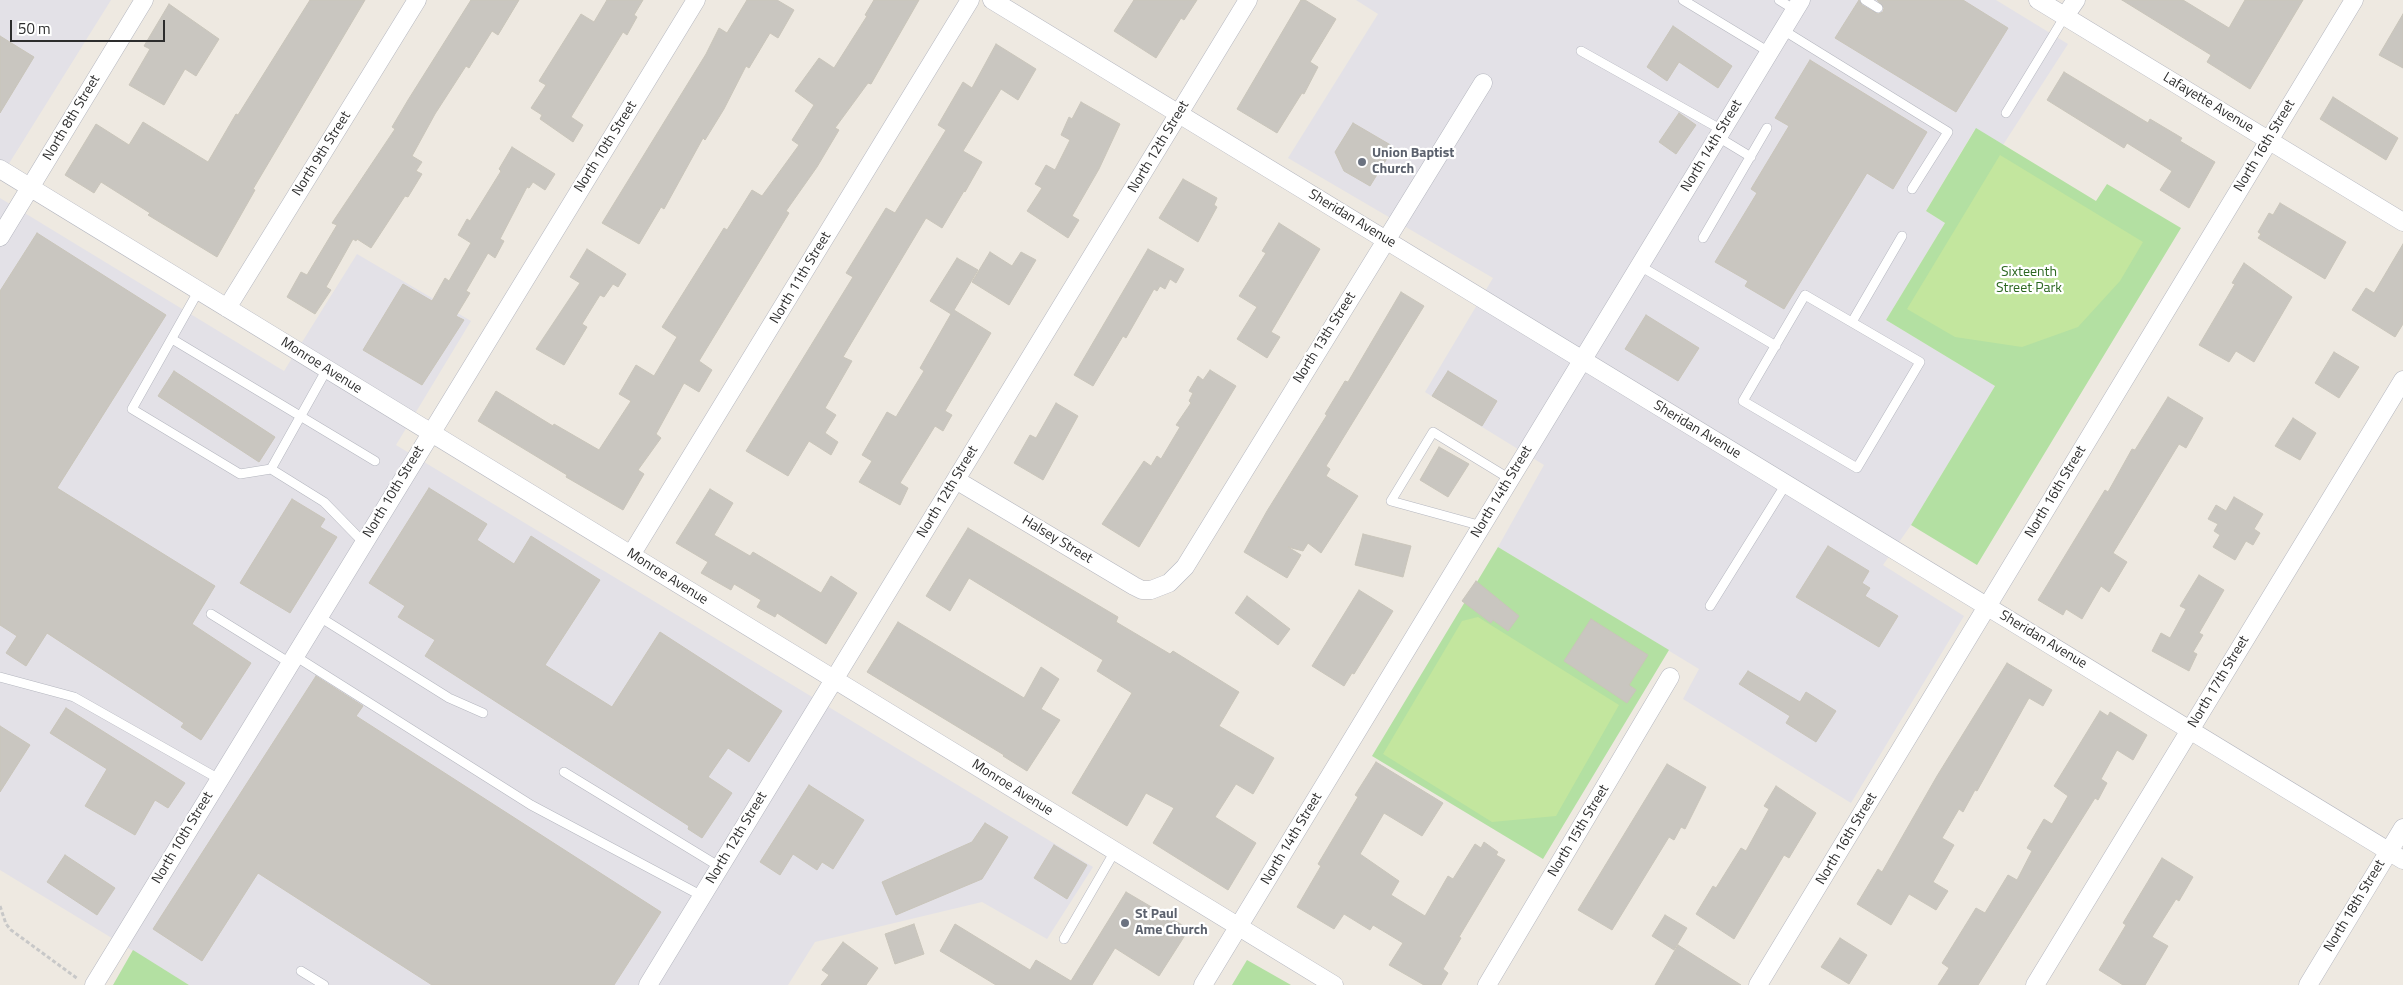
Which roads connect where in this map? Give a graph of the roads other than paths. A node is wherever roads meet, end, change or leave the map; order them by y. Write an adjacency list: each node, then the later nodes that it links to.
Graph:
1 (144, 0): 27 (street, North 8th Street)
2 (417, 0): 36 (street, North 9th Street)
3 (696, 0): 44 (street, North 10th Street)
4 (970, 0): 52 (street, North 11th Street)
5 (992, 0): 21 (street, Sheridan Avenue)
6 (1248, 0): 21 (street, North 12th Street)
7 (1683, 0): 18 (lane)
8 (1779, 0): 13 (lane)
9 (1866, 0): 14 (lane)
10 (2038, 0): 15 (street, Lafayette Avenue)
11 (2076, 0): 15 (street)
12 (2354, 0): 24 (street, North 16th Street)
13 (1798, 5): 16 (street, North 14th Street)
14 (1878, 8)
15 (2065, 16): 20 (lane); 24 (street, Lafayette Avenue)
16 (1783, 30): 18 (street, North 14th Street); 28 (lane)
17 (1581, 51): 23 (lane)
18 (1769, 52): 23 (street, North 14th Street)
19 (1483, 83): 33 (street, North 13th Street)
20 (2006, 113)
21 (1179, 114): 33 (street, Sheridan Avenue); 47 (street, North 12th Street)
22 (1767, 128): 25 (lane)
23 (1720, 133): 25 (lane); 34 (street, North 14th Street)
24 (2269, 140): 29 (street, Lafayette Avenue); 55 (street, North 16th Street)
25 (1751, 157): 32 (lane)
26 (0, 169): 27 (street, Monroe Avenue)
27 (30, 187): 31 (street, North 8th Street); 35 (street, Monroe Avenue)
28 (1912, 189)
29 (2403, 222)
30 (1902, 236): 37 (lane)
31 (0, 237)
32 (1703, 238)
33 (1386, 240): 40 (street, Sheridan Avenue); 53 (street, North 13th Street)
34 (1640, 266): 39 (lane); 40 (street, North 14th Street)
35 (198, 290): 36 (street, Monroe Avenue); 38 (lane)
36 (228, 308): 41 (street, Monroe Avenue)
37 (1852, 322): 39 (lane); 39 (lane)
38 (172, 339): 43 (lane); 46 (lane)
39 (1776, 346)
40 (1583, 360): 48 (street, North 14th Street); 49 (street, Sheridan Avenue)
41 (327, 369): 43 (lane); 44 (street, Monroe Avenue)
42 (2403, 380): 63 (street, North 17th Street)
43 (300, 416): 45 (lane); 46 (lane)
44 (430, 432): 51 (street, North 10th Street); 52 (street, Monroe Avenue)
45 (375, 461)
46 (271, 469): 51 (lane)
47 (956, 480): 53 (street, Halsey Street); 61 (street, North 12th Street)
48 (1510, 480): 50 (street, North 14th Street); 50 (lane)
49 (1786, 484): 54 (lane); 55 (street, Sheridan Avenue)
50 (1482, 526): 71 (street, North 14th Street)
51 (363, 542): 57 (street, North 10th Street)
52 (631, 555): 61 (street, Monroe Avenue)
53 (1161, 588)
54 (1710, 606)
55 (1987, 606): 63 (street, Sheridan Avenue); 80 (street, North 16th Street)
56 (211, 614): 58 (lane)
57 (318, 616): 58 (street, North 10th Street); 62 (lane)
58 (292, 659): 65 (street, North 10th Street); 70 (lane)
59 (0, 677): 65 (lane)
60 (1670, 677): 79 (street, North 15th Street)
61 (834, 679): 67 (street, Monroe Avenue); 69 (street, North 12th Street)
62 (483, 714)
63 (2190, 730): 68 (street, Sheridan Avenue); 81 (street, North 17th Street)
64 (564, 772): 69 (lane)
65 (219, 779): 74 (street, North 10th Street)
66 (2403, 828): 68 (street, North 18th Street)
67 (1115, 851): 71 (street, Monroe Avenue); 72 (lane)
68 (2396, 855): 82 (street, North 18th Street)
69 (720, 867): 70 (street, North 12th Street)
70 (702, 896): 76 (street, North 12th Street)
71 (1238, 927): 77 (street, North 14th Street); 78 (street, Monroe Avenue)
72 (1064, 939)
73 (301, 971): 75 (lane)
74 (94, 985)
75 (324, 985)
76 (648, 985)
77 (1203, 985)
78 (1334, 985)
79 (1487, 985)
80 (1758, 985)
81 (2035, 985)
82 (2308, 985)

